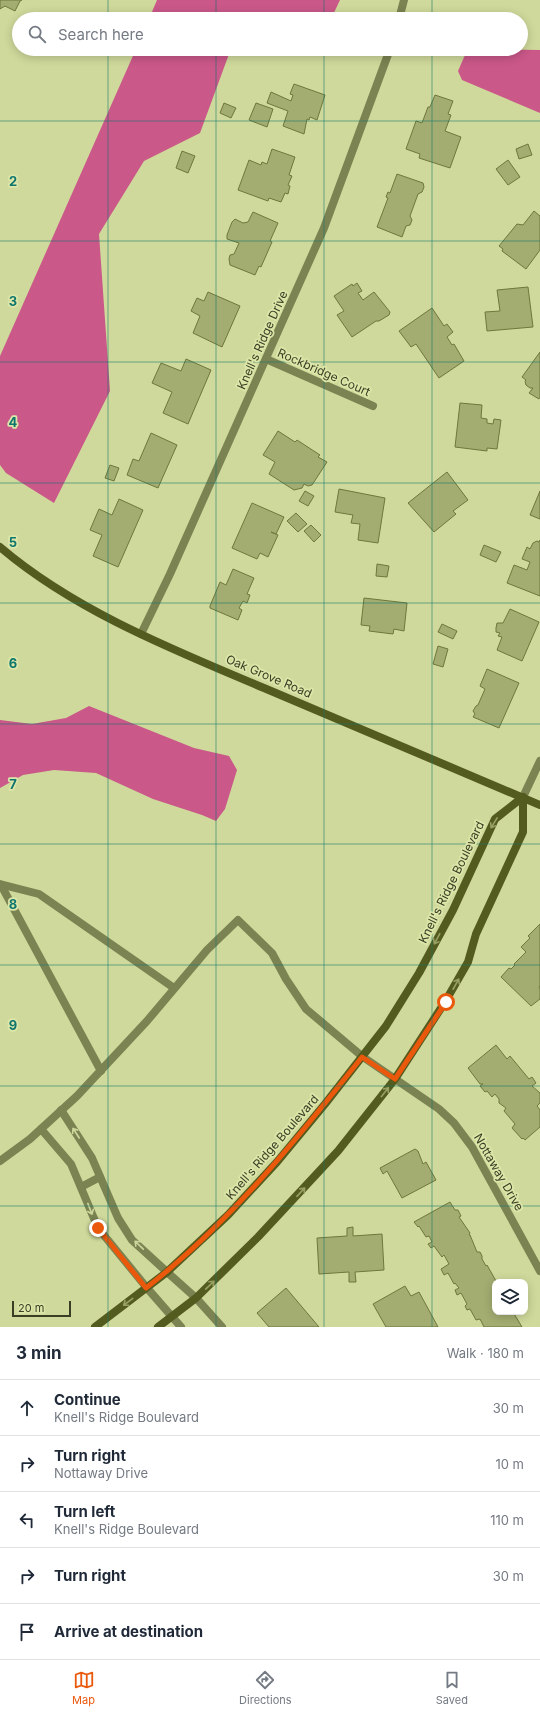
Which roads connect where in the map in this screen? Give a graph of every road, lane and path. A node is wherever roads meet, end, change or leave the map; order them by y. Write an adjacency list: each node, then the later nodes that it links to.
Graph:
1 (404, 0): 2 (street)
2 (401, 12)
3 (387, 56): 4 (street, Knell's Ridge Drive)
4 (266, 359): 5 (street, Rockbridge Court); 7 (street, Knell's Ridge Drive)
5 (373, 406)
6 (0, 548): 7 (street, Oak Grove Road)
7 (141, 634): 9 (street, Oak Grove Road)
8 (540, 761): 9 (street)
9 (523, 797): 10 (street, Oak Grove Road); 13 (street, Knell's Ridge Boulevard, one-way to 13); 15 (street, one-way to 9)
10 (540, 804)
11 (1, 884): 12 (street); 14 (street)
12 (174, 988): 13 (street, Nottaway Drive); 14 (street)
13 (362, 1057): 15 (street, Nottaway Drive); 22 (street, Knell's Ridge Boulevard)
14 (101, 1071): 16 (street)
15 (395, 1079): 21 (street, Nottaway Drive); 24 (street, one-way to 15)
16 (61, 1110): 17 (street); 19 (street, one-way to 16)
17 (41, 1129): 18 (street); 20 (street)
18 (0, 1161)
19 (100, 1177): 20 (street); 22 (street, one-way to 19)
20 (81, 1187): 23 (street, one-way to 23)
21 (539, 1268)
22 (167, 1272): 23 (street, Knell's Ridge Boulevard); 24 (street)
23 (146, 1288): 25 (street); 26 (street, Knell's Ridge Boulevard, one-way to 26)
24 (196, 1298): 25 (street); 29 (street)
25 (172, 1317): 27 (street); 28 (street)
26 (96, 1327)
27 (158, 1327)
28 (181, 1327)
29 (222, 1327)

